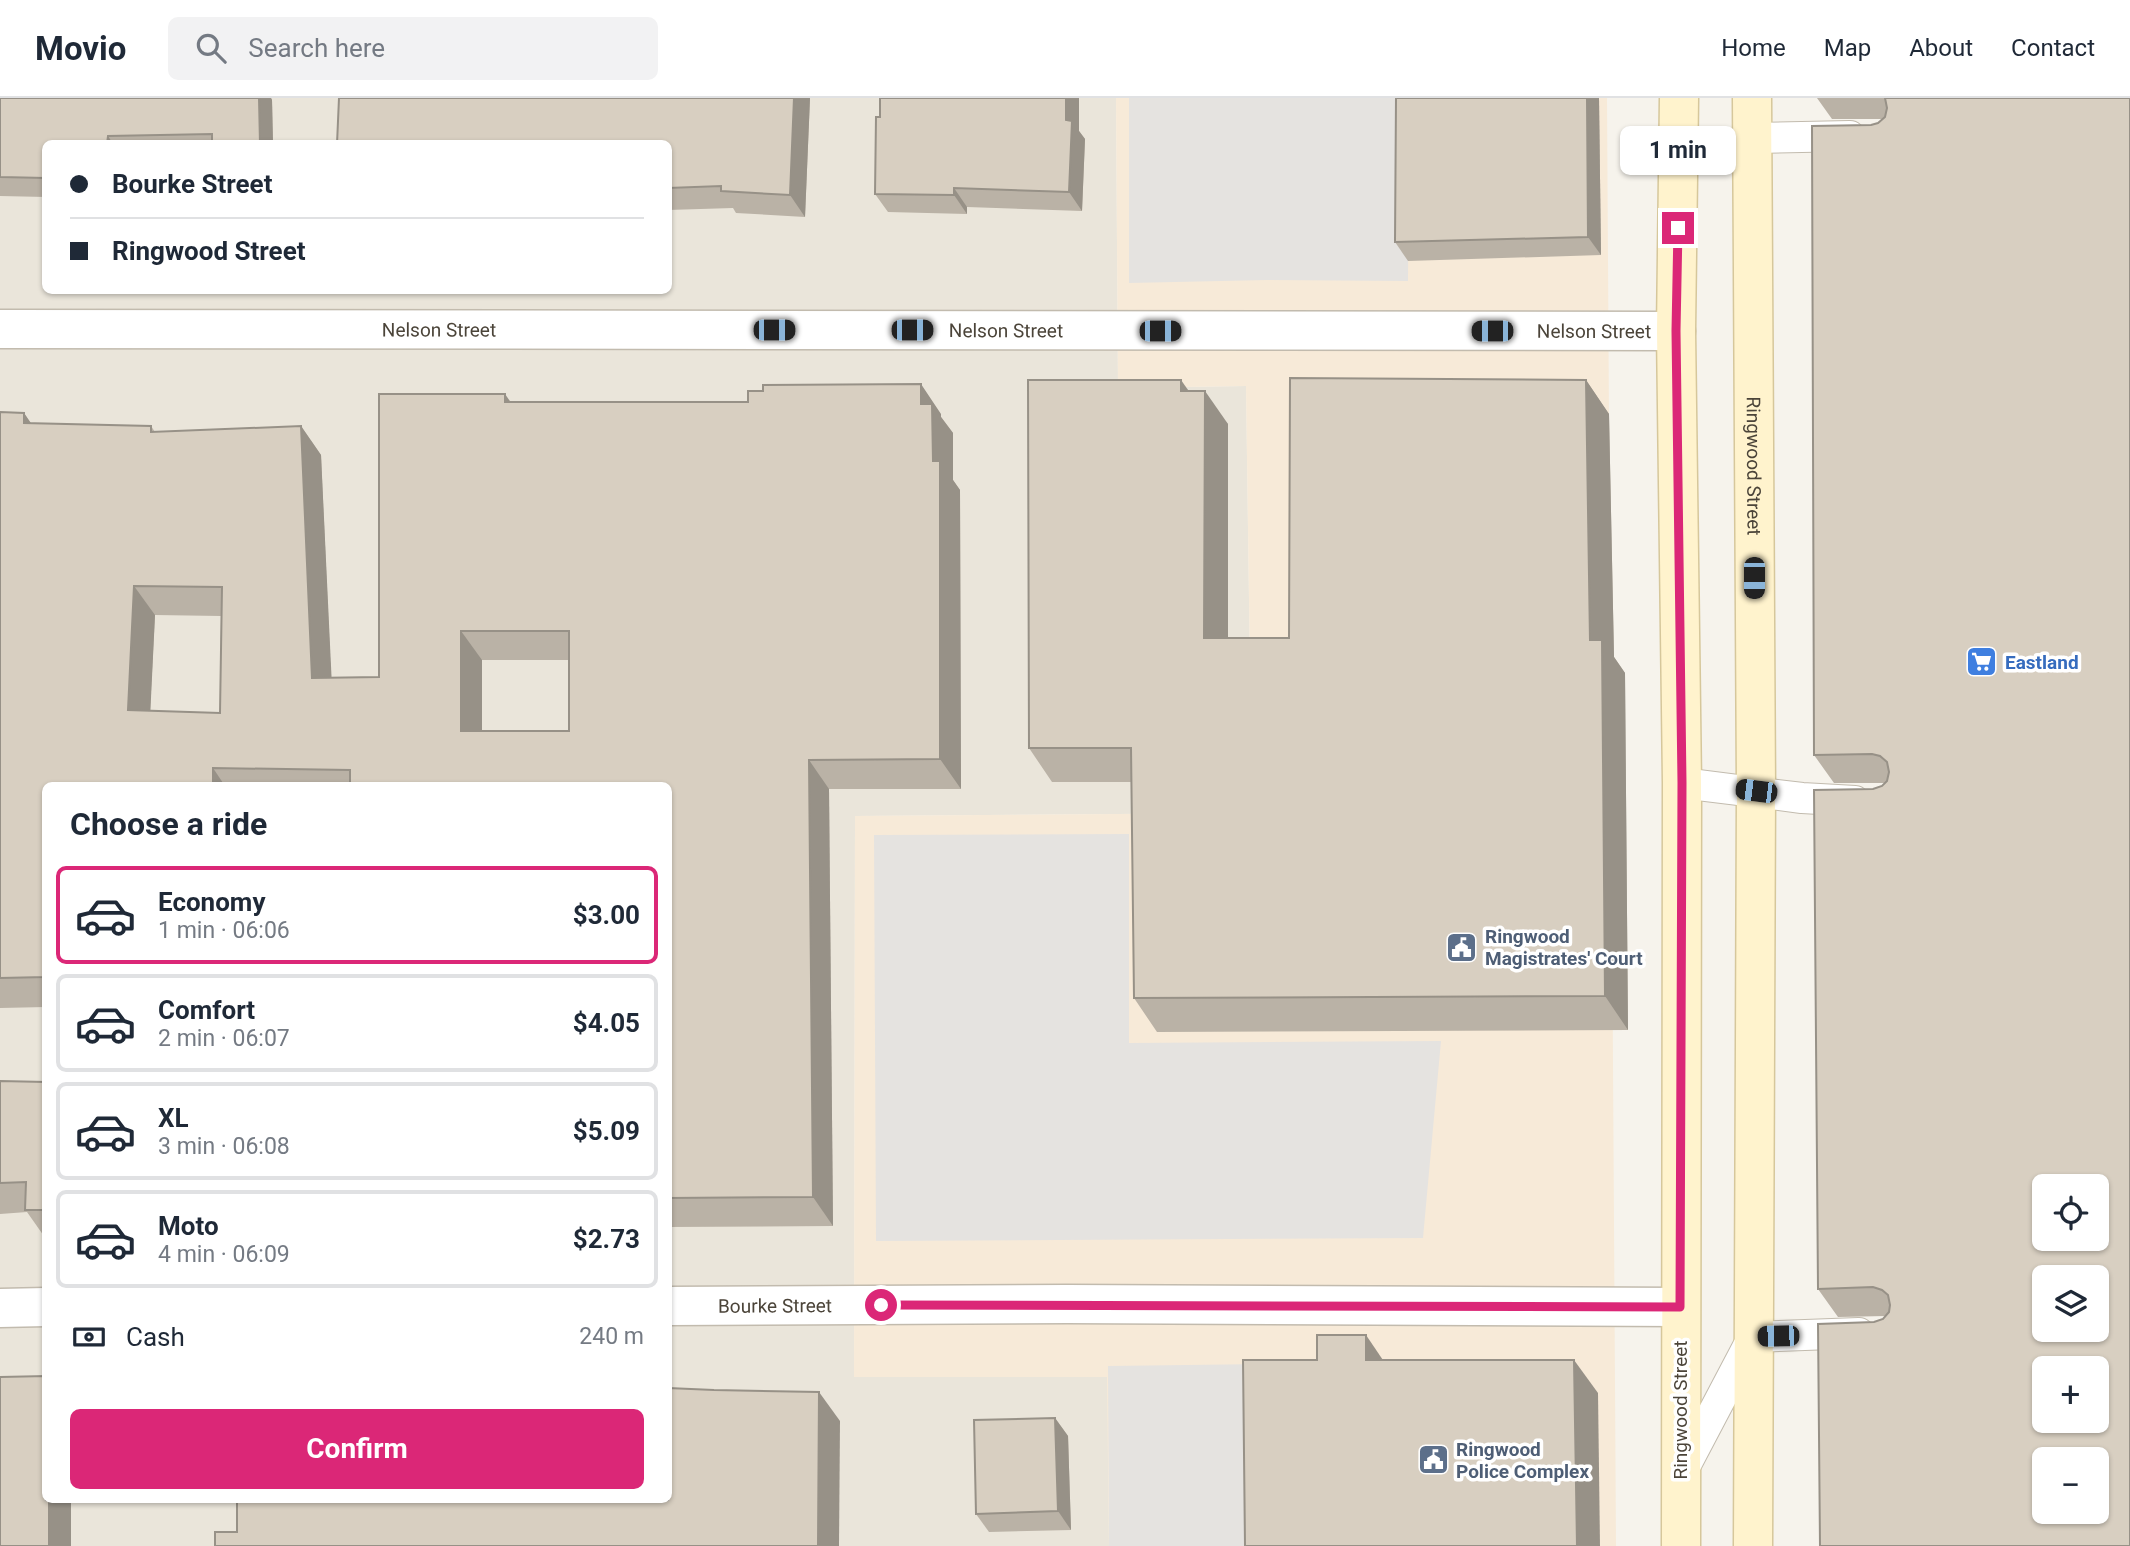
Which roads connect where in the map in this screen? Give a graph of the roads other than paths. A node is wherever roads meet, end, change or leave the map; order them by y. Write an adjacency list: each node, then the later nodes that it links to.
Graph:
1 (1679, 98): 6 (main road, Ringwood Street)
2 (1752, 98): 4 (main road, Ringwood Street)
3 (1879, 136): 4 (lane)
4 (1753, 138): 8 (main road, Ringwood Street)
5 (0, 330): 6 (street, Nelson Street)
6 (1676, 331): 7 (main road, Ringwood Street)
7 (1682, 783): 8 (lane); 12 (main road, Ringwood Street)
8 (1756, 791): 9 (lane); 15 (main road, Ringwood Street)
9 (1878, 800)
10 (672, 1306): 12 (street, Bourke Street)
11 (42, 1307): 13 (street)
12 (1680, 1307): 16 (main road, Ringwood Street)
13 (0, 1308)
14 (1879, 1333): 15 (lane)
15 (1754, 1337): 16 (lane); 18 (main road, Ringwood Street)
16 (1680, 1475): 17 (main road, Ringwood Street)
17 (1681, 1546)
18 (1752, 1546)

